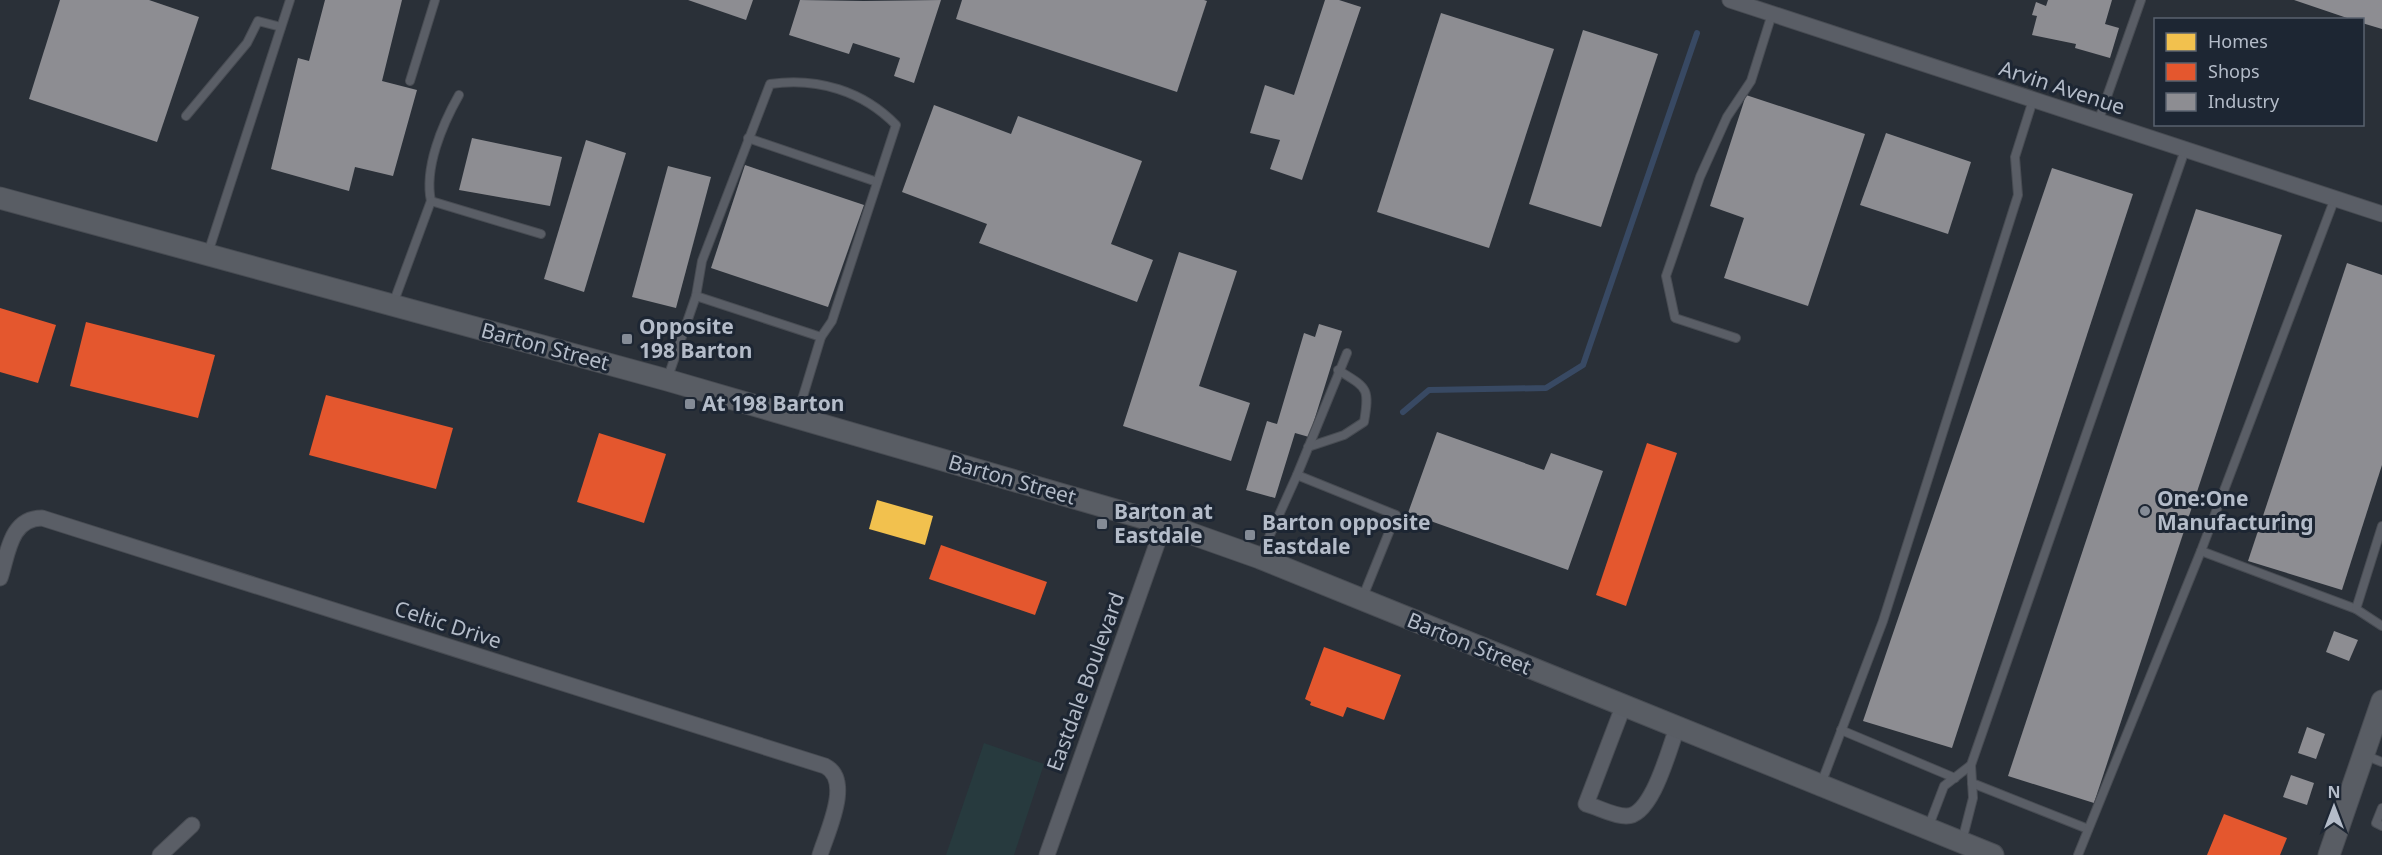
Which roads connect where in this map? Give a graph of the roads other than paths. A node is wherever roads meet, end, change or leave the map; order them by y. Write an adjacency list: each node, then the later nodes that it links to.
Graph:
1 (290, 0): 6 (lane)
2 (435, 0): 7 (lane)
3 (1730, 0): 5 (street, Arvin Avenue)
4 (2141, 0): 11 (lane)
5 (1772, 14): 9 (street, Arvin Avenue); 24 (lane)
6 (281, 27): 10 (lane); 20 (lane)
7 (410, 81)
8 (459, 95): 17 (lane)
9 (2033, 100): 11 (street, Arvin Avenue); 42 (lane)
10 (186, 116)
11 (2098, 122): 13 (street, Arvin Avenue)
12 (748, 138): 14 (lane); 14 (lane); 21 (lane)
13 (2185, 150): 16 (street, Arvin Avenue); 44 (lane)
14 (878, 182): 23 (lane)
15 (0, 198): 20 (main road, Barton Street)
16 (2335, 198): 18 (street, Arvin Avenue); 33 (lane)
17 (431, 201): 19 (lane); 22 (lane)
18 (2382, 214)
19 (542, 234)
20 (208, 255): 22 (main road, Barton Street)
21 (696, 296): 23 (lane); 27 (lane)
22 (392, 305): 27 (main road, Barton Street)
23 (821, 337): 28 (lane)
24 (1736, 338)
25 (1347, 353): 26 (lane)
26 (1338, 370): 29 (lane); 29 (lane)
27 (667, 380): 28 (main road, Barton Street)
28 (797, 417): 31 (main road, Barton Street)
29 (1308, 447): 30 (lane)
30 (1297, 475): 34 (lane); 36 (lane)
31 (1164, 524): 34 (main road, Barton Street); 57 (street, Eastdale Boulevard)
32 (2382, 525): 37 (lane)
33 (2201, 551): 37 (lane); 52 (lane)
34 (1260, 558): 36 (main road, Barton Street)
35 (0, 578): 56 (street, Celtic Drive)
36 (1362, 599): 40 (main road, Barton Street)
37 (2356, 609): 38 (lane)
38 (2382, 626)
39 (2382, 701): 43 (main road)
40 (1623, 707): 41 (main road, Barton Street); 41 (street)
41 (1677, 728): 47 (main road, Barton Street)
42 (1841, 730): 45 (lane); 47 (lane)
43 (2373, 759): 54 (main road)
44 (1971, 765): 45 (lane); 46 (lane)
45 (1955, 778): 51 (lane)
46 (1972, 783): 52 (lane); 53 (lane)
47 (1820, 785): 51 (main road, Barton Street)
48 (2382, 808): 50 (lane)
49 (192, 825): 55 (street)
50 (2382, 826)
51 (1928, 829): 53 (main road, Barton Street)
52 (2088, 829): 59 (lane)
53 (1961, 842): 58 (main road, Barton Street)
54 (2333, 852)
55 (160, 855)
56 (820, 855)
57 (1047, 855)
58 (1993, 855)
59 (2078, 855)

